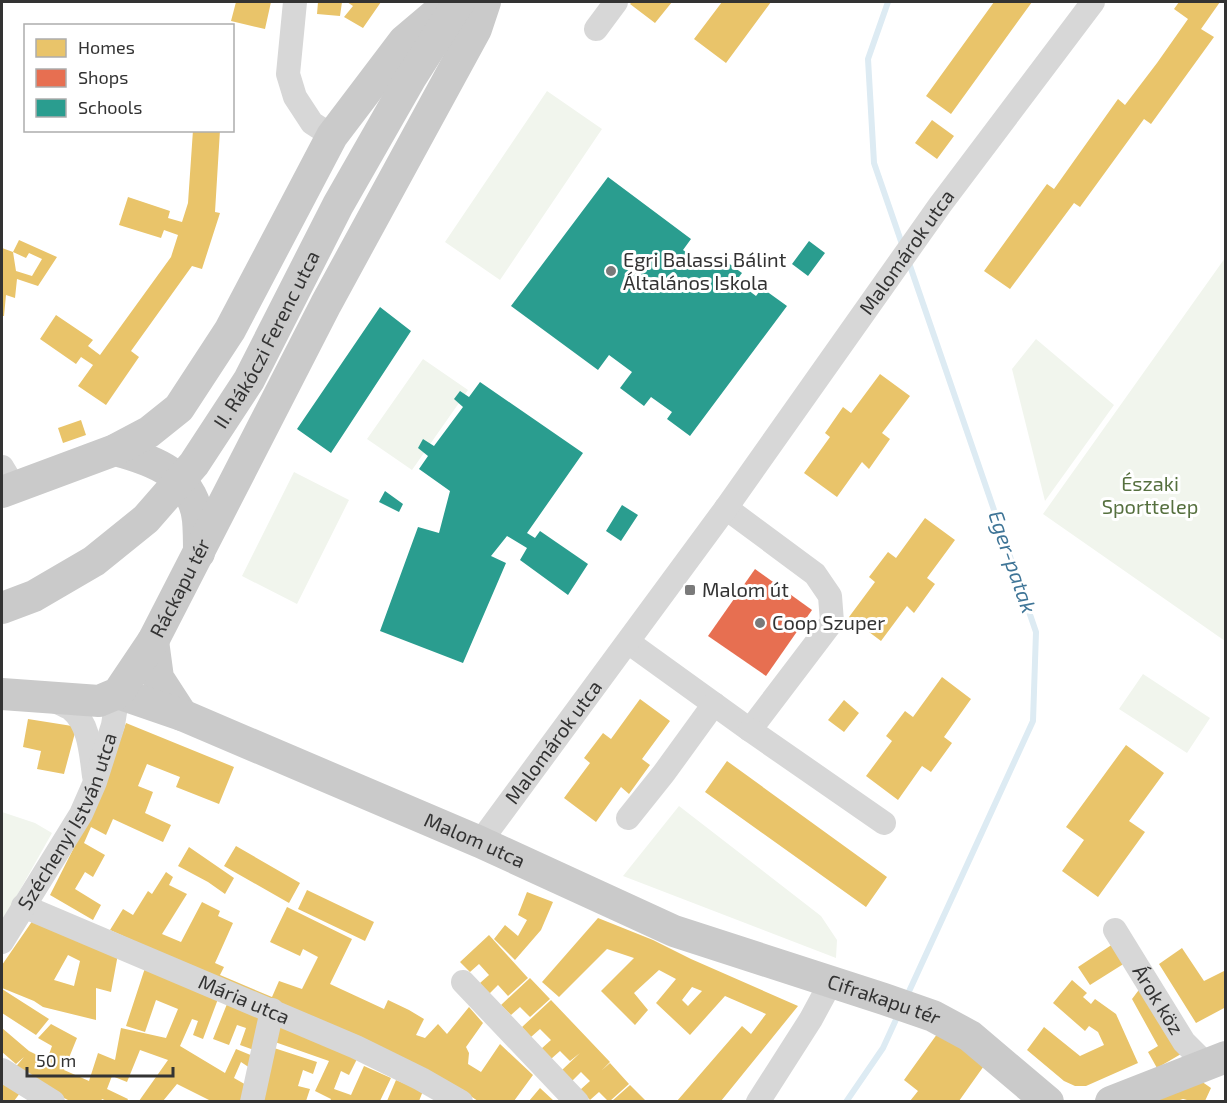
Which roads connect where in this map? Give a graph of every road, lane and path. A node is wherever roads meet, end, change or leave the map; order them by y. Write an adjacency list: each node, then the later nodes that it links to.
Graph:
1 (295, 2): 8 (street)
2 (450, 2): 8 (main road, II. Rákóczi Ferenc utca)
3 (459, 2): 15 (main road, II. Rákóczi Ferenc utca, bridge)
4 (485, 2): 14 (main road, II. Rákóczi Ferenc utca)
5 (616, 2): 7 (street)
6 (1093, 2): 13 (street, Malomárok utca)
7 (596, 29)
8 (332, 136): 9 (main road, II. Rákóczi Ferenc utca)
9 (178, 408): 10 (main road, II. Rákóczi Ferenc utca); 11 (main road)
10 (115, 450): 11 (main road, Ráckapu tér); 12 (main road)
11 (165, 468): 14 (main road, Ráckapu tér)
12 (6, 482)
13 (726, 508): 17 (street, Malomárok utca); 23 (street)
14 (199, 554): 16 (main road, Ráckapu tér)
15 (2, 609)
16 (153, 641): 18 (main road, Ráckapu tér); 22 (main road)
17 (628, 642): 21 (street); 27 (street, Malomárok utca)
18 (118, 693): 20 (main road); 22 (main road, Malom utca); 24 (street, Széchenyi István utca)
19 (2, 694): 20 (main road)
20 (49, 698): 24 (street)
21 (714, 704): 23 (street); 25 (street)
22 (182, 715): 27 (main road, Malom utca)
23 (750, 730): 26 (street)
24 (95, 782): 28 (street, Széchenyi István utca)
25 (628, 818)
26 (884, 823)
27 (480, 842): 32 (main road, Malom utca)
28 (23, 906): 30 (street, Széchenyi István utca); 33 (street, Mária utca)
29 (1115, 930): 34 (street, Árok köz)
30 (2, 942)
31 (463, 982): 39 (street)
32 (831, 982): 40 (street, Cifrakapu tér); 41 (main road, Cifrakapu tér)
33 (272, 1010): 37 (street); 38 (street, Mária utca)
34 (1216, 1061): 42 (main road)
35 (2, 1070): 36 (street)
36 (53, 1101)
37 (252, 1101)
38 (461, 1101)
39 (577, 1101)
40 (758, 1101)
41 (1048, 1101)
42 (1111, 1101)

